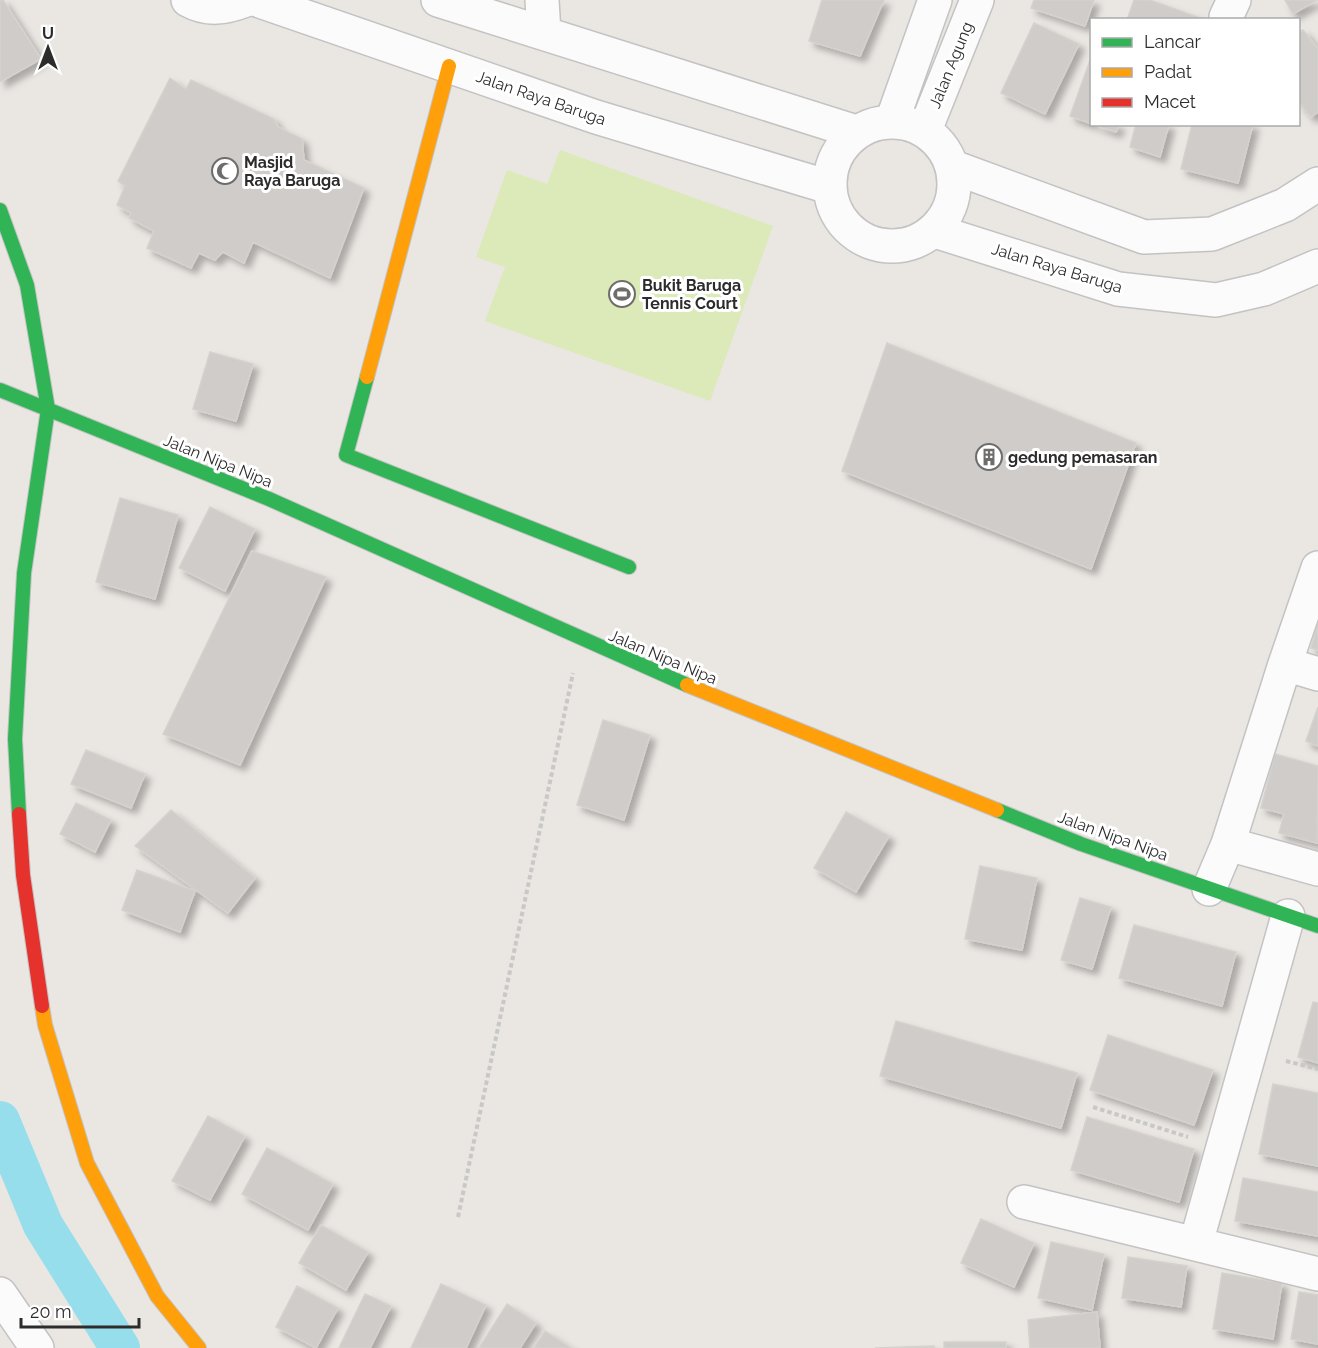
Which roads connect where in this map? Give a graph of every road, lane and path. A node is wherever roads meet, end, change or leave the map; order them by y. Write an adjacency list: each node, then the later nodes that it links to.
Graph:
1 (188, 0): 2 (street)
2 (246, 0)
3 (257, 0): 9 (street, Jalan Raya Baruga)
4 (438, 0): 8 (street)
5 (542, 0): 8 (street)
6 (935, 0): 10 (street)
7 (977, 0): 11 (street, Jalan Agung)
8 (544, 33): 12 (street)
9 (449, 66): 15 (street, Jalan Raya Baruga); 21 (street)
10 (892, 121): 11 (street); 12 (street)
11 (925, 130): 13 (street)
12 (856, 132): 15 (street)
13 (953, 167): 14 (street); 17 (street)
14 (1318, 184)
15 (829, 187): 17 (street)
16 (0, 210): 20 (street)
17 (935, 231): 18 (street, Jalan Raya Baruga)
18 (1318, 266)
19 (3, 391): 20 (street, Jalan Nipa Nipa)
20 (48, 409): 23 (street, Jalan Nipa Nipa); 39 (street)
21 (629, 567)
22 (1318, 568): 24 (street)
23 (581, 640): 28 (street, Jalan Nipa Nipa); 34 (path)
24 (1285, 664): 25 (street); 26 (street)
25 (1318, 674)
26 (1228, 844): 27 (street); 28 (street)
27 (1318, 869)
28 (1209, 889): 29 (street, Jalan Nipa Nipa)
29 (1288, 916): 30 (street, Jalan Nipa Nipa); 32 (street)
30 (1318, 926)
31 (1093, 1107): 32 (path)
32 (1223, 1148): 35 (street)
33 (1024, 1202): 35 (street)
34 (458, 1217)
35 (1196, 1243): 36 (street)
36 (1318, 1274)
37 (0, 1294): 38 (street)
38 (37, 1348)
39 (200, 1348)

